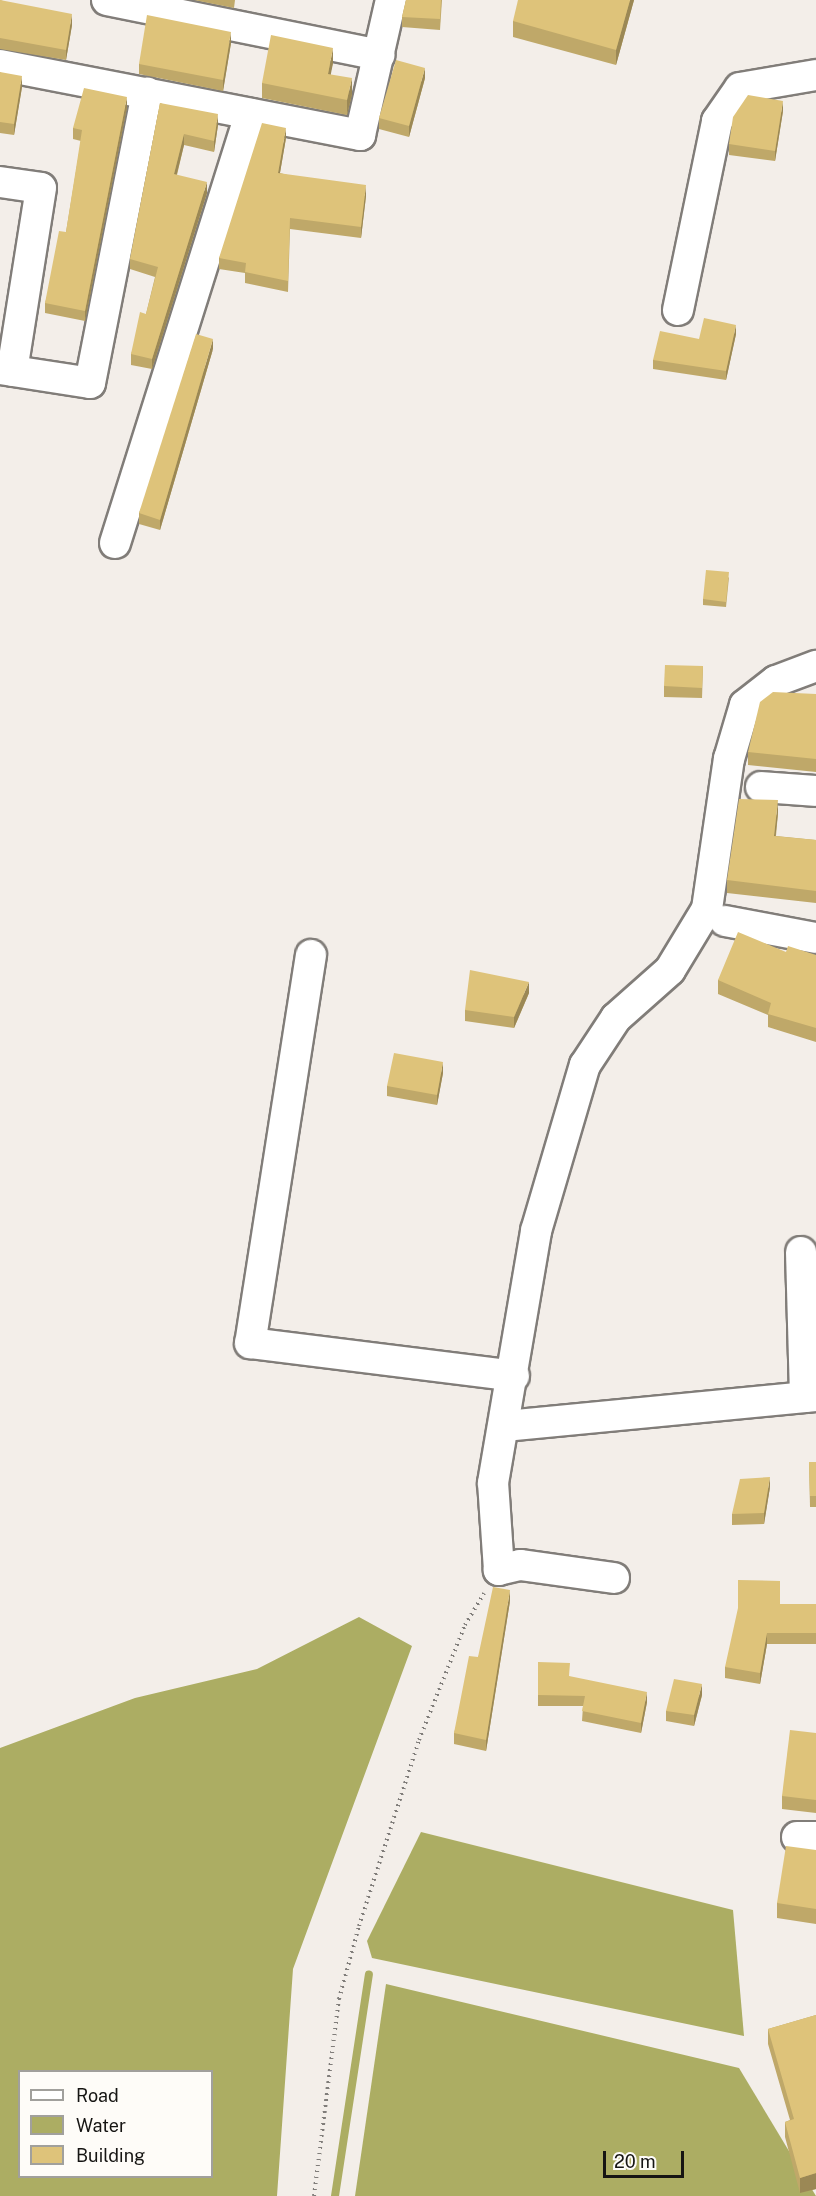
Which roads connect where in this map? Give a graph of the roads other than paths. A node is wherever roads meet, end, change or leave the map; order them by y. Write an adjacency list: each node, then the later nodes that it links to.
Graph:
1 (106, 0): 3 (street)
2 (391, 0): 4 (street)
3 (179, 6): 4 (street)
4 (380, 55): 8 (street)
5 (0, 65): 7 (street)
6 (816, 75): 11 (street)
7 (147, 93): 8 (street); 12 (street)
8 (250, 114): 13 (street)
9 (0, 182): 10 (street)
10 (13, 280): 12 (street)
11 (678, 310)
12 (6, 370)
13 (115, 543)
14 (816, 666): 21 (street)
15 (761, 788): 16 (street)
16 (816, 790)
17 (725, 921): 18 (street)
18 (816, 938)
19 (311, 955): 21 (street)
20 (801, 1252): 22 (street)
21 (514, 1376): 23 (street)
22 (811, 1396): 23 (street)
23 (506, 1426): 24 (street)
24 (614, 1578)

